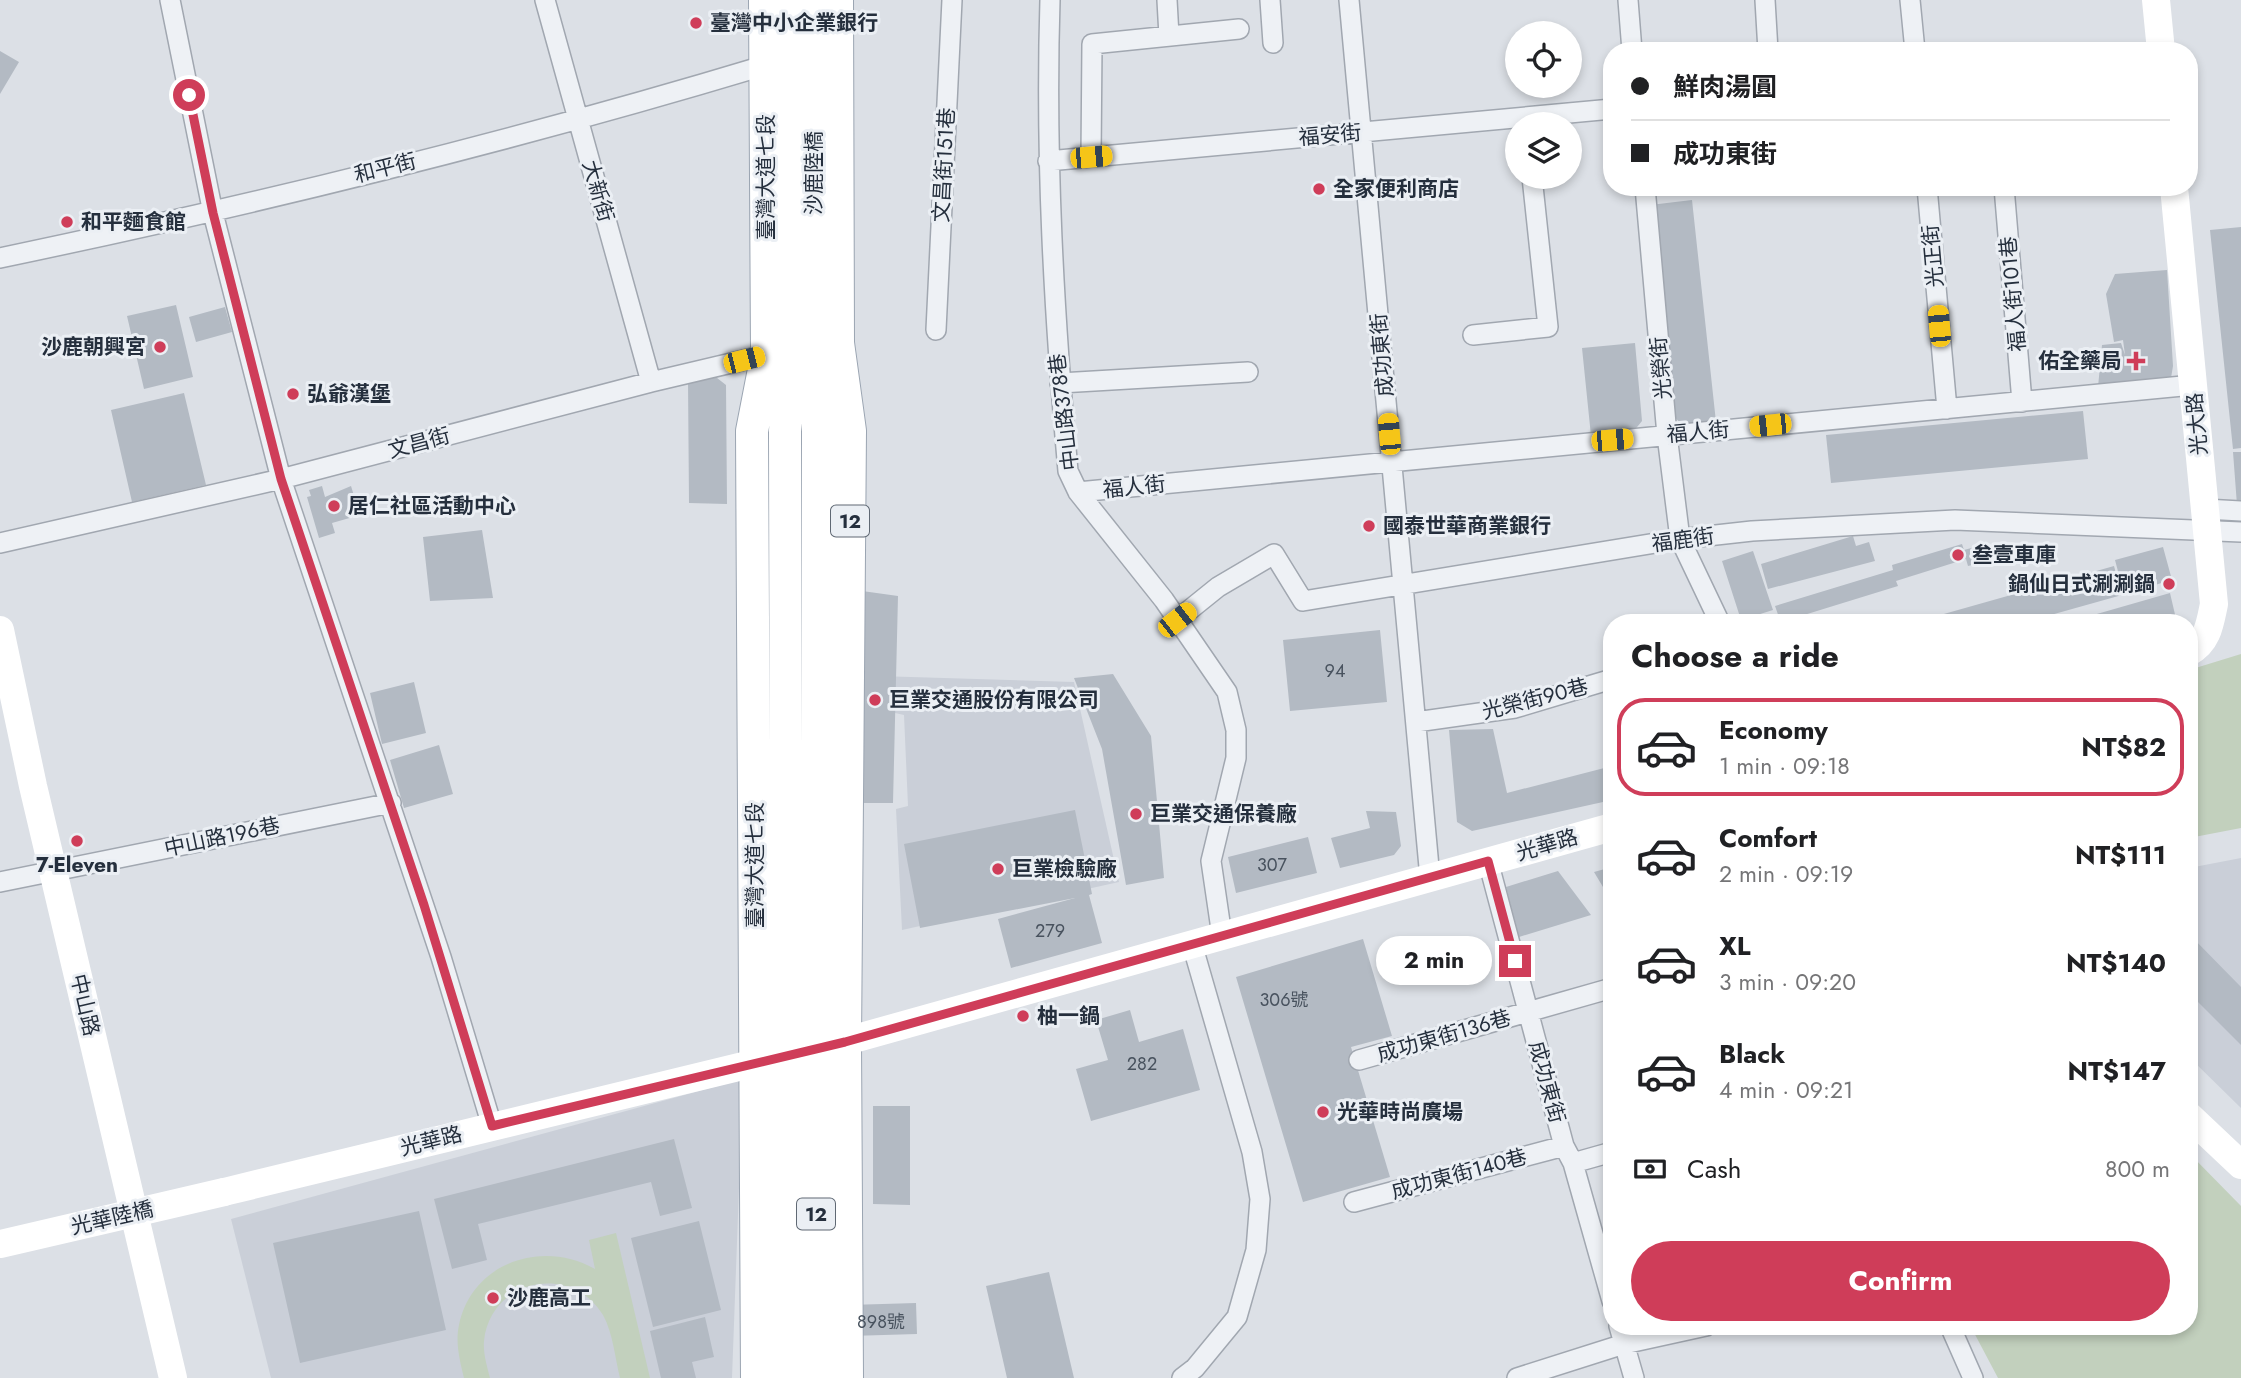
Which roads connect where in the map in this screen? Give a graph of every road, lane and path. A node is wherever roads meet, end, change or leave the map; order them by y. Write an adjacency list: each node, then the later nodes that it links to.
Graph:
1 (170, 0): 36 (street)
2 (545, 0): 26 (street, 大新街)
3 (765, 0): 23 (main road, 臺灣大道七段 / 12)
4 (790, 0): 40 (main road, 沙鹿陸橋 / 12)
5 (813, 0): 40 (main road, 沙鹿陸橋 / 12)
6 (837, 0): 40 (main road, 臺灣大道七段 / 12)
7 (952, 0): 38 (street, 文昌街151巷)
8 (1050, 0): 30 (street, 中山路378巷)
9 (1167, 0): 17 (street)
10 (1270, 0): 22 (street)
11 (1349, 0): 28 (street, 成功東街)
12 (1628, 0): 18 (street)
13 (1765, 0): 19 (street)
14 (1910, 0): 20 (street)
15 (2156, 0): 21 (street)
16 (1239, 29): 17 (street)
17 (1169, 36): 29 (street)
18 (1631, 42)
19 (1767, 42)
20 (1914, 42)
21 (2160, 42)
22 (1273, 43)
23 (766, 65): 26 (street, 和平街); 40 (main road, 臺灣大道七段 / 12)
24 (1603, 110): 25 (street, 福安街)
25 (1582, 113)
26 (578, 121): 36 (street, 和平街); 42 (street, 大新街)
27 (1505, 122): 28 (street, 福安街)
28 (1361, 132): 29 (street, 福安街); 48 (street, 成功東街)
29 (1091, 157): 30 (street, 福安街)
30 (1048, 161): 43 (street, 中山路378巷)
31 (1533, 189): 39 (street)
32 (1646, 196): 47 (street, 光榮街)
33 (1928, 196): 46 (street, 光正街)
34 (2005, 196): 45 (street, 福人街101巷)
35 (2175, 196): 44 (street, 光大路)
36 (213, 213): 37 (street, 和平街); 49 (street)
37 (0, 258)
38 (936, 330)
39 (1473, 335)
40 (803, 348): 42 (street, 文昌街); 73 (main road, 臺灣大道七段 / 12); 73 (main road, 臺灣大道七段 / 12); 73 (main road, 臺灣大道七段 / 12); 73 (main road, 臺灣大道七段 / 12)
41 (1248, 372): 43 (street)
42 (651, 382): 49 (street, 文昌街)
43 (1060, 383): 50 (street, 中山路378巷)
44 (2193, 385): 45 (street, 福人街); 52 (street, 光大路)
45 (2022, 402): 46 (street, 福人街)
46 (1947, 408): 47 (street, 福人街)
47 (1667, 435): 48 (street, 福人街); 54 (street, 光榮街)
48 (1391, 461): 50 (street, 福人街); 56 (street, 成功東街)
49 (281, 479): 55 (street, 文昌街); 63 (street)
50 (1078, 492): 58 (street, 中山路378巷)
51 (2241, 511): 52 (street)
52 (2206, 520): 53 (street, 福鹿街); 54 (street, 福鹿街); 60 (street, 光大路)
53 (2241, 532)
54 (1681, 539): 56 (street, 福鹿街); 57 (street, 光榮街)
55 (0, 543)
56 (1403, 587): 58 (street, 福鹿街); 62 (street, 成功東街)
57 (1716, 614)
58 (1177, 620): 69 (street, 中山路378巷)
59 (0, 630): 66 (street, 中山路)
60 (2198, 648)
61 (1603, 682): 62 (street, 光榮街90巷)
62 (1416, 722): 67 (street, 成功東街)
63 (391, 803): 66 (street, 中山路196巷); 76 (street)
64 (1603, 829): 65 (street, 光華路)
65 (1488, 861): 67 (street, 光華路); 72 (street, 成功東街)
66 (53, 872): 68 (street, 中山路196巷); 86 (street, 中山路)
67 (1430, 878): 69 (street, 光華路)
68 (0, 882)
69 (1222, 936): 70 (street, 光華路)
70 (1192, 944): 73 (street, 光華路); 91 (street)
71 (1603, 991): 72 (street, 成功東街136巷)
72 (1529, 1012): 74 (street, 成功東街136巷); 78 (street, 成功東街)
73 (801, 1053): 76 (street, 光華路); 87 (main road, 臺灣大道七段 / 12); 88 (main road, 臺灣大道七段 / 12); 89 (main road, 臺灣大道七段 / 12); 90 (main road, 12)
74 (1359, 1060)
75 (2198, 1125): 79 (street)
76 (492, 1126): 80 (street, 光華路)
77 (1603, 1153): 78 (street, 成功東街140巷)
78 (1569, 1155): 81 (street, 成功東街140巷); 83 (street, 成功東街)
79 (2241, 1166)
80 (224, 1192): 82 (street, 光華陸橋, bridge)
81 (1354, 1202)
82 (0, 1244)
83 (1603, 1270)
84 (1621, 1335): 92 (street); 93 (street)
85 (1954, 1335): 94 (street)
86 (173, 1378)
87 (757, 1378)
88 (787, 1378)
89 (817, 1378)
90 (847, 1378)
91 (1182, 1378)
92 (1517, 1378)
93 (1634, 1378)
94 (1973, 1378)

